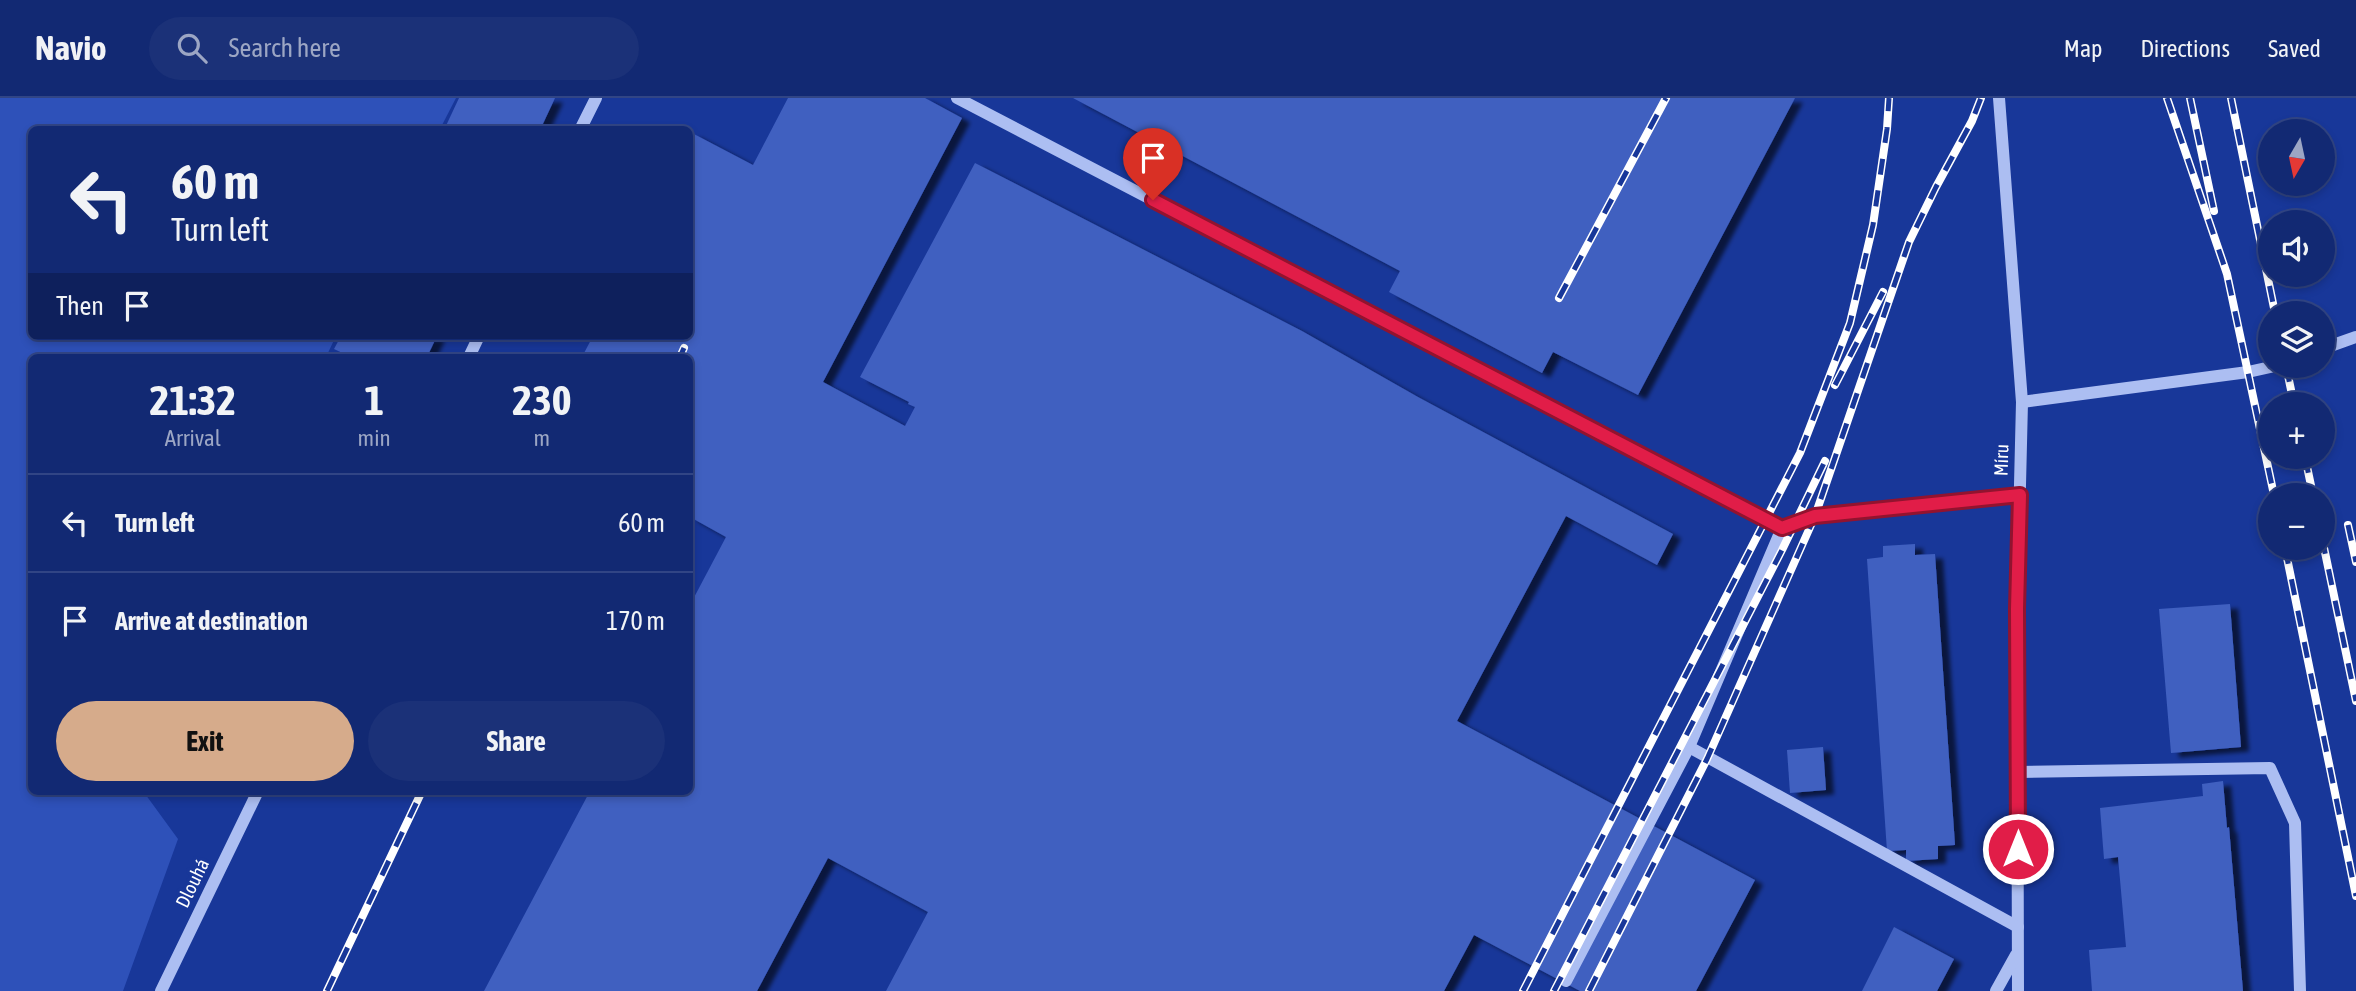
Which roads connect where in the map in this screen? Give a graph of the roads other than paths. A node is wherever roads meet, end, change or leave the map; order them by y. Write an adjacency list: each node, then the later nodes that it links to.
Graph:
1 (596, 98): 4 (street)
2 (957, 98): 10 (street)
3 (1999, 98): 8 (street, Míru)
4 (582, 126)
5 (2356, 337): 6 (street)
6 (2335, 344)
7 (2258, 369): 8 (street)
8 (2022, 401): 9 (street, Míru)
9 (2020, 495): 10 (street); 12 (street, Míru)
10 (1782, 528): 11 (street)
11 (1689, 747): 14 (street); 16 (street)
12 (2017, 772): 14 (street, Míru); 20 (street)
13 (256, 795): 17 (street, Dlouhá)
14 (2018, 927): 15 (street, Míru)
15 (2017, 952): 18 (street); 19 (street, Míru)
16 (1566, 981)
17 (161, 991)
18 (1997, 991)
19 (2018, 991)
20 (2300, 991)

